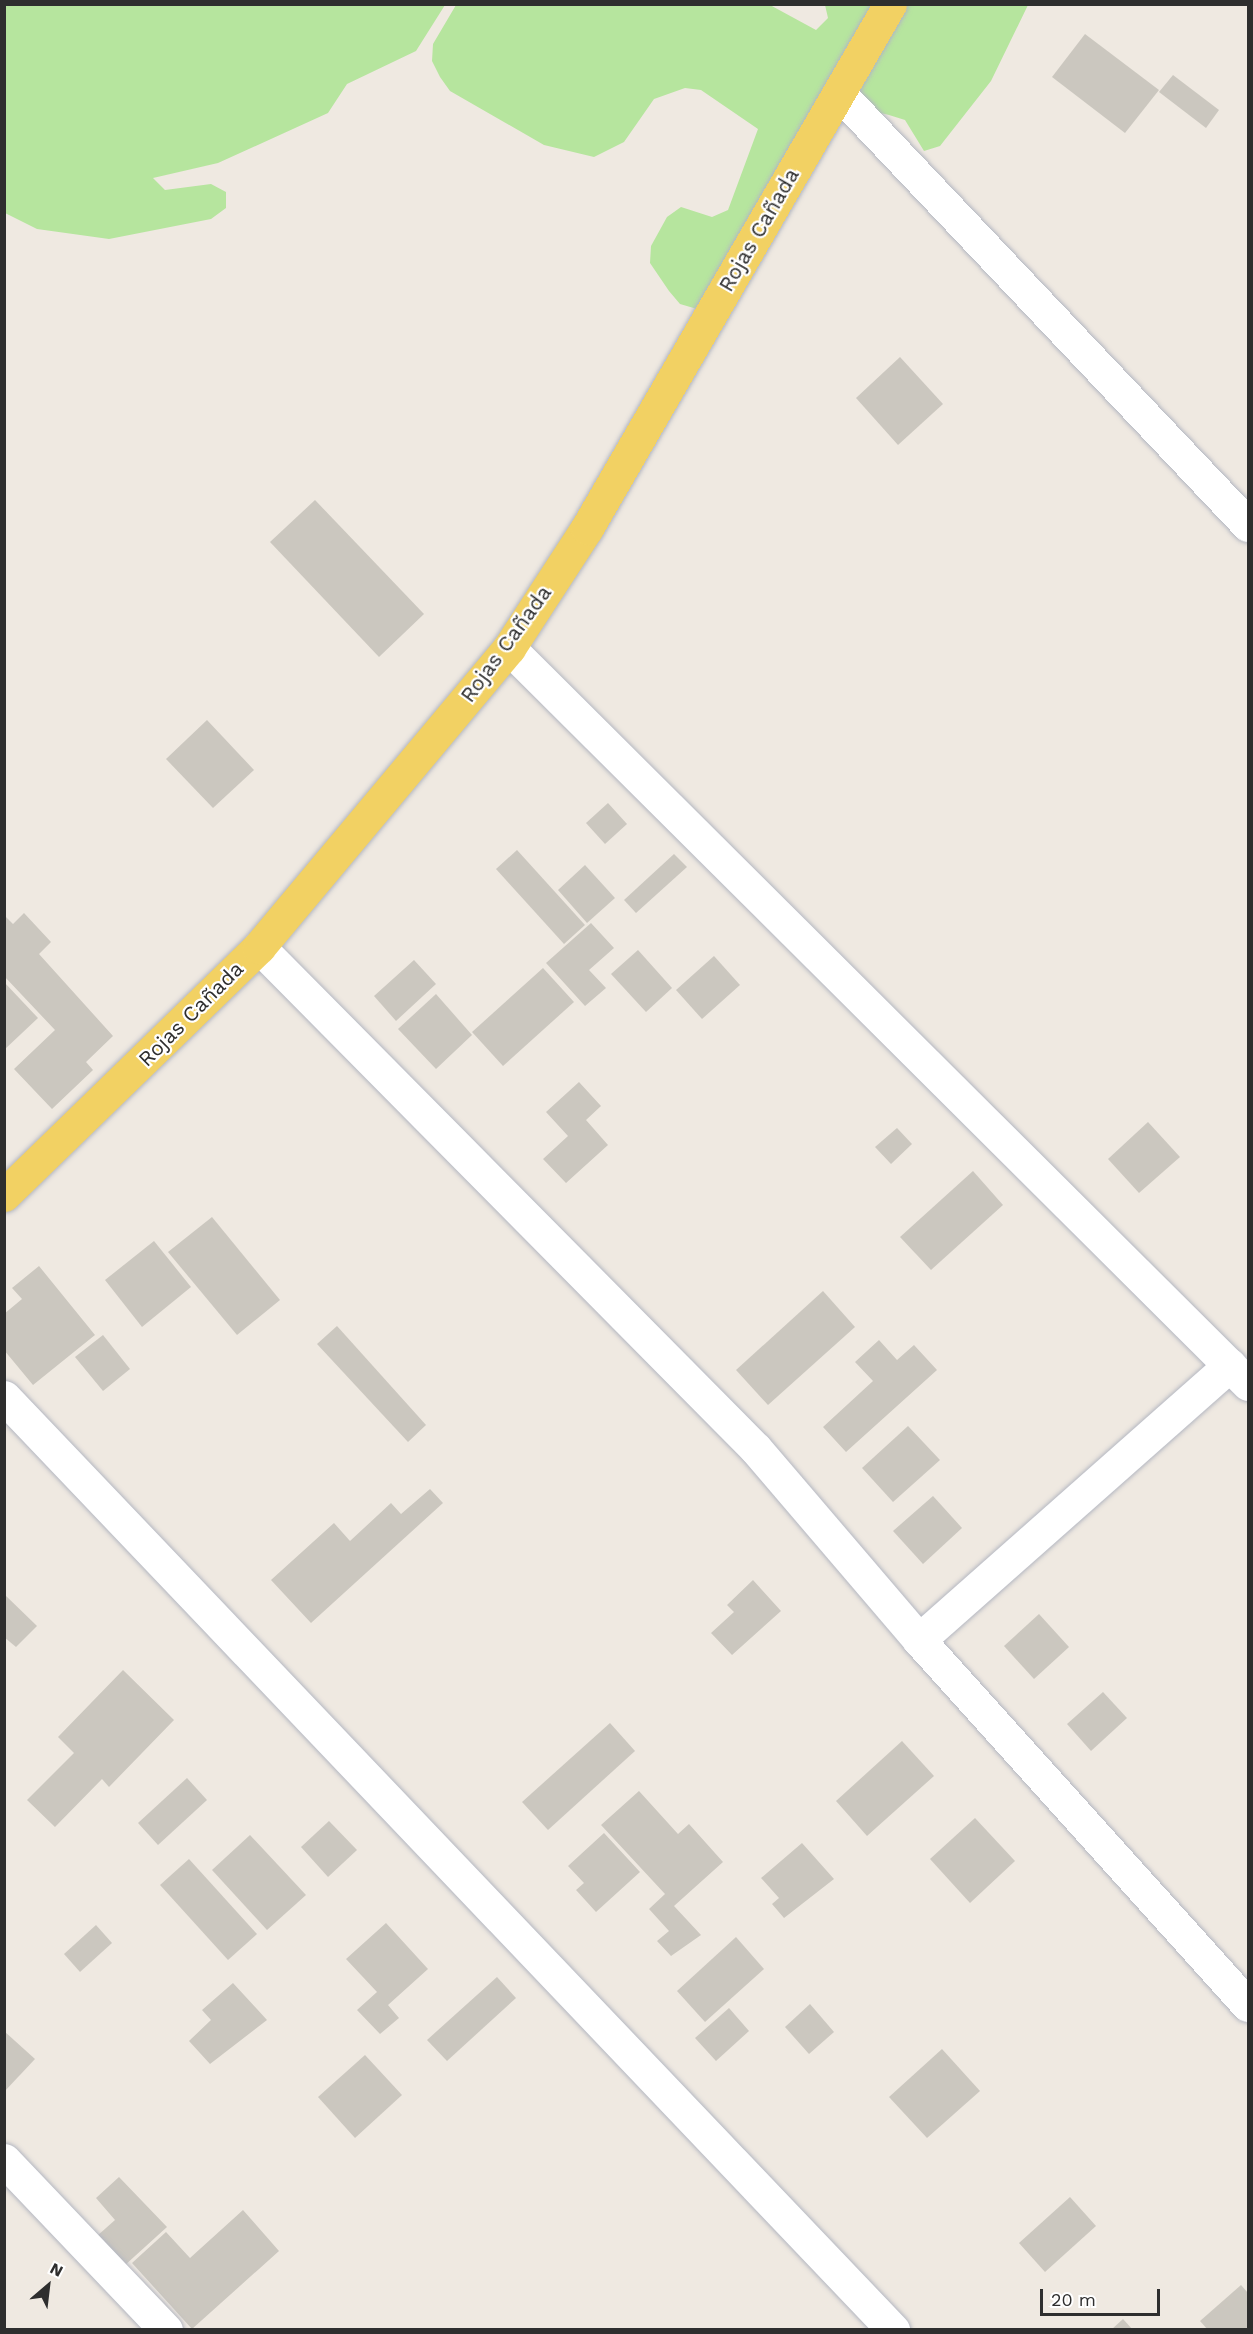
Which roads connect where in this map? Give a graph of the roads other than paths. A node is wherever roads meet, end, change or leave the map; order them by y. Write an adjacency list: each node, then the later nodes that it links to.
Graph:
1 (890, 4): 2 (main road, Rojas Cañada)
2 (839, 93): 3 (street); 4 (main road, Rojas Cañada)
3 (1248, 525)
4 (509, 648): 5 (main road, Rojas Cañada); 7 (street)
5 (259, 947): 6 (main road, Rojas Cañada); 9 (street)
6 (4, 1195)
7 (1239, 1374): 9 (street)
8 (4, 1397): 13 (street)
9 (919, 1640): 10 (street)
10 (1248, 2005)
11 (4, 2160): 12 (street)
12 (166, 2330)
13 (893, 2330)

